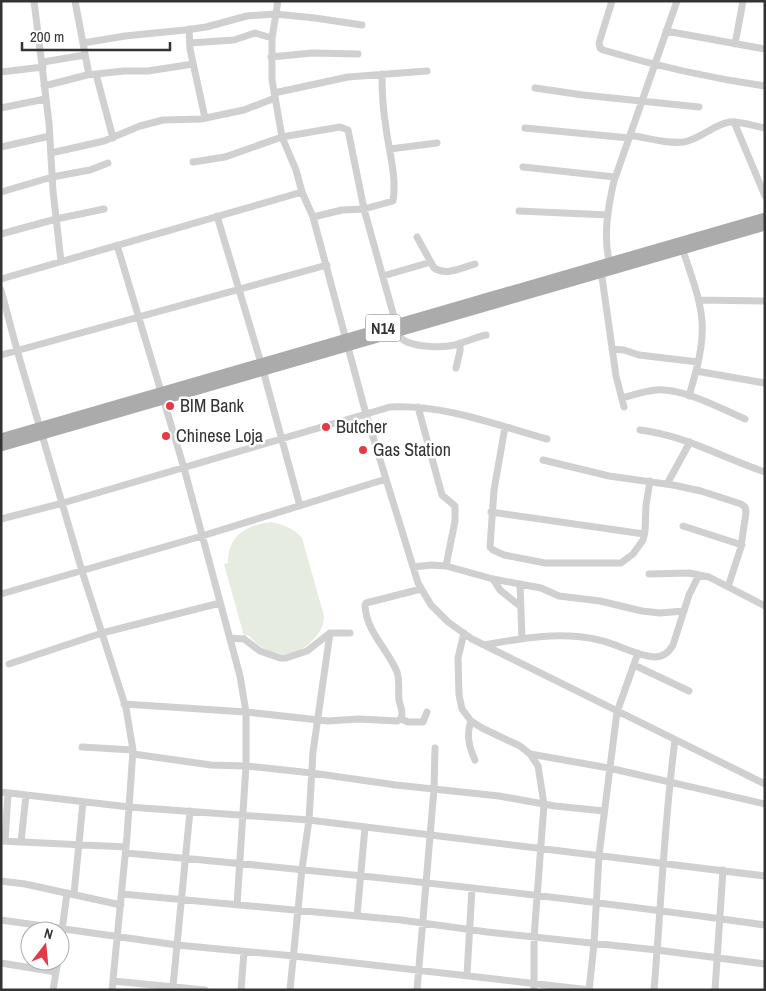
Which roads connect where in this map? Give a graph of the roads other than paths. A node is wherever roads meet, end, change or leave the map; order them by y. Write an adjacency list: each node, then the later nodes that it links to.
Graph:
1 (34, 1): 19 (street)
2 (75, 1): 12 (street)
3 (278, 1): 7 (street)
4 (612, 1): 21 (street)
5 (677, 1): 10 (street)
6 (743, 1): 14 (street)
7 (275, 14): 8 (street); 9 (street); 11 (street)
8 (362, 25)
9 (189, 29): 12 (street); 13 (street)
10 (666, 31): 14 (street); 21 (street)
11 (272, 38): 13 (street); 18 (street)
12 (82, 43): 17 (street)
13 (190, 44): 20 (street)
14 (736, 44): 15 (street)
15 (765, 49)
16 (358, 54): 18 (street)
17 (85, 55): 19 (street); 24 (street)
18 (271, 57): 29 (street)
19 (43, 64): 23 (street); 26 (street)
20 (193, 64): 24 (street); 34 (street)
21 (653, 64): 27 (street); 31 (street)
22 (427, 71): 25 (street)
23 (1, 72)
24 (92, 74): 26 (street); 41 (street)
25 (382, 74): 29 (street); 44 (street)
26 (44, 86): 30 (street)
27 (765, 86)
28 (535, 88): 31 (street)
29 (274, 96): 34 (street); 40 (street)
30 (46, 100): 33 (street); 38 (street)
31 (642, 100): 32 (street); 39 (street)
32 (699, 107)
33 (1, 108)
34 (205, 118): 41 (street)
35 (734, 122): 37 (street); 39 (street); 53 (street)
36 (525, 128): 39 (street)
37 (765, 128)
38 (50, 136): 43 (street); 45 (street)
39 (630, 136): 50 (street)
40 (282, 137): 46 (street); 52 (street); 55 (street)
41 (113, 138): 45 (street)
42 (437, 144): 44 (street)
43 (1, 147)
44 (390, 149): 55 (street)
45 (51, 153): 49 (street)
46 (193, 162)
47 (108, 163): 49 (street)
48 (523, 167): 50 (street)
49 (52, 177): 51 (street); 61 (street)
50 (615, 177): 58 (street)
51 (1, 192)
52 (302, 192): 57 (street); 59 (street)
53 (765, 196)
54 (104, 209): 61 (street)
55 (364, 209): 59 (street); 73 (street)
56 (519, 211): 58 (street)
57 (217, 216): 65 (street); 76 (street)
58 (608, 216): 71 (street)
59 (313, 217): 70 (street)
60 (765, 217): 71 (main road, N14)
61 (56, 219): 63 (street); 67 (street)
62 (765, 226): 66 (main road, N14)
63 (1, 234)
64 (417, 237): 68 (street)
65 (118, 245): 67 (street); 79 (street)
66 (683, 250): 71 (main road, N14); 77 (street)
67 (61, 261): 74 (street)
68 (431, 262): 69 (street); 73 (street)
69 (475, 264)
70 (327, 265): 76 (street); 82 (street)
71 (611, 266): 72 (main road, N14)
72 (601, 269): 80 (main road, N14); 85 (street)
73 (383, 276): 80 (street)
74 (1, 279)
75 (1, 290): 84 (street)
76 (238, 290): 79 (street); 88 (street)
77 (698, 300): 78 (street); 87 (street)
78 (762, 301)
79 (140, 317): 84 (street); 92 (street)
80 (395, 328): 82 (main road, N14); 83 (street)
81 (486, 335): 83 (street)
82 (347, 342): 88 (main road, N14); 97 (street)
83 (460, 343): 89 (street)
84 (17, 350): 86 (street); 101 (street)
85 (612, 350): 87 (street); 94 (street)
86 (1, 355)
87 (698, 362): 90 (street)
88 (262, 367): 92 (main road, N14); 103 (street)
89 (456, 368)
90 (696, 371): 91 (street); 93 (street)
91 (765, 383)
92 (163, 396): 101 (main road, N14); 108 (street)
93 (689, 396): 94 (street); 98 (street)
94 (622, 398): 96 (street)
95 (418, 407): 97 (street); 99 (street); 121 (street)
96 (624, 407)
97 (366, 414): 103 (street); 110 (street)
98 (744, 419)
99 (505, 427): 104 (street); 115 (street)
100 (640, 430): 105 (street)
101 (42, 431): 102 (main road, N14); 106 (main road, N14); 113 (street)
102 (1, 438)
103 (282, 439): 108 (street); 114 (street)
104 (547, 439)
105 (690, 442): 109 (street); 112 (street)
106 (1, 447)
107 (543, 460): 111 (street)
108 (184, 468): 113 (street); 119 (street)
109 (765, 472)
110 (386, 479): 114 (street); 122 (street)
111 (650, 481): 112 (street); 118 (street)
112 (667, 484): 120 (street)
113 (63, 503): 116 (street); 123 (street)
114 (300, 506): 119 (street)
115 (492, 512): 118 (street); 118 (street)
116 (1, 519)
117 (683, 526): 120 (street)
118 (644, 534)
119 (202, 536): 123 (street); 131 (street)
120 (742, 545): 128 (street)
121 (446, 566): 122 (street); 126 (street)
122 (413, 567): 129 (street)
123 (82, 571): 130 (street); 135 (street)
124 (650, 574): 125 (street)
125 (699, 575): 128 (street); 134 (street)
126 (493, 579): 127 (street); 132 (street)
127 (520, 584): 132 (street); 134 (street)
128 (728, 587): 133 (street)
129 (422, 588): 138 (street); 150 (street)
130 (1, 594)
131 (220, 603): 135 (street); 139 (street)
132 (520, 606): 140 (street)
133 (765, 606)
134 (684, 611): 142 (street)
135 (102, 633): 143 (street); 146 (street)
136 (330, 633): 137 (street); 139 (street); 151 (street)
137 (350, 633)
138 (464, 633): 141 (street); 152 (street)
139 (230, 638): 147 (street)
140 (522, 639): 141 (street); 142 (street)
141 (484, 645): 149 (street)
142 (638, 653): 144 (street)
143 (9, 664)
144 (634, 664): 145 (street); 149 (street)
145 (689, 691)
146 (124, 704): 147 (street); 156 (street)
147 (246, 712): 151 (street); 159 (street)
148 (427, 712): 150 (street)
149 (618, 712): 153 (street); 160 (street)
150 (401, 719): 151 (street)
151 (317, 720): 161 (street)
152 (471, 721): 157 (street); 158 (street)
153 (675, 740): 162 (street); 163 (street)
154 (82, 747): 156 (street)
155 (435, 748): 164 (street)
156 (133, 752): 159 (street); 170 (street)
157 (530, 754): 160 (street); 168 (street)
158 (475, 760)
159 (246, 766): 161 (street); 173 (street)
160 (609, 768): 162 (street); 172 (street)
161 (312, 773): 164 (street); 174 (street)
162 (670, 783): 169 (street); 184 (street)
163 (765, 784)
164 (434, 789): 168 (street); 176 (street)
165 (4, 792): 166 (street); 177 (street)
166 (26, 795): 167 (street); 178 (street)
167 (83, 802): 170 (street); 179 (street)
168 (544, 804): 172 (street); 180 (street)
169 (765, 804)
170 (129, 807): 171 (street); 181 (street)
171 (190, 811): 173 (street); 183 (street)
172 (604, 811): 182 (street)
173 (244, 816): 174 (street); 185 (street)
174 (309, 820): 175 (street); 186 (street)
175 (366, 827): 176 (street); 188 (street)
176 (430, 834): 180 (street); 191 (street)
177 (3, 841): 178 (street)
178 (21, 842): 179 (street)
179 (80, 844): 181 (street); 193 (street)
180 (542, 848): 182 (street); 195 (street)
181 (126, 850): 183 (street); 194 (street)
182 (599, 855): 184 (street); 197 (street)
183 (185, 858): 185 (street); 196 (street)
184 (662, 863): 187 (street); 201 (street)
185 (241, 864): 186 (street); 199 (street)
186 (302, 869): 188 (street); 200 (street)
187 (723, 870): 189 (street); 203 (street)
188 (361, 876): 191 (street); 202 (street)
189 (765, 876)
190 (1, 881): 193 (street)
191 (426, 883): 192 (street); 207 (street)
192 (472, 888): 195 (street); 210 (street)
193 (70, 894): 198 (street); 205 (street)
194 (122, 894): 196 (street); 198 (street)
195 (538, 895): 197 (street); 212 (street)
196 (181, 900): 199 (street); 214 (street)
197 (596, 902): 201 (street); 213 (street)
198 (121, 905): 211 (street)
199 (237, 905): 200 (street)
200 (298, 911): 202 (street); 217 (street)
201 (661, 911): 203 (street); 215 (street)
202 (358, 916): 207 (street)
203 (719, 918): 208 (street); 218 (street)
204 (1, 920): 206 (street)
205 (64, 921)
206 (20, 922)
207 (423, 923): 210 (street); 222 (street)
208 (765, 925)
209 (70, 929): 211 (street)
210 (468, 929): 212 (street); 223 (street)
211 (118, 936): 214 (street); 224 (street)
212 (534, 938): 213 (street); 226 (street)
213 (594, 944): 215 (street); 233 (street)
214 (177, 945): 216 (street); 225 (street)
215 (658, 950): 218 (street); 234 (street)
216 (244, 952): 217 (street); 230 (street)
217 (294, 956): 222 (street); 231 (street)
218 (717, 957): 220 (street); 235 (street)
219 (1, 963): 221 (street)
220 (765, 964)
221 (56, 972): 227 (street)
222 (418, 972): 223 (street); 232 (street)
223 (466, 975): 226 (street)
224 (113, 981): 225 (street); 228 (street)
225 (173, 986): 229 (street)
226 (534, 987): 233 (street)
227 (53, 990)
228 (112, 990)
229 (205, 990)
230 (241, 990)
231 (290, 990)
232 (417, 990)
233 (589, 990)
234 (654, 990)
235 (715, 990)

